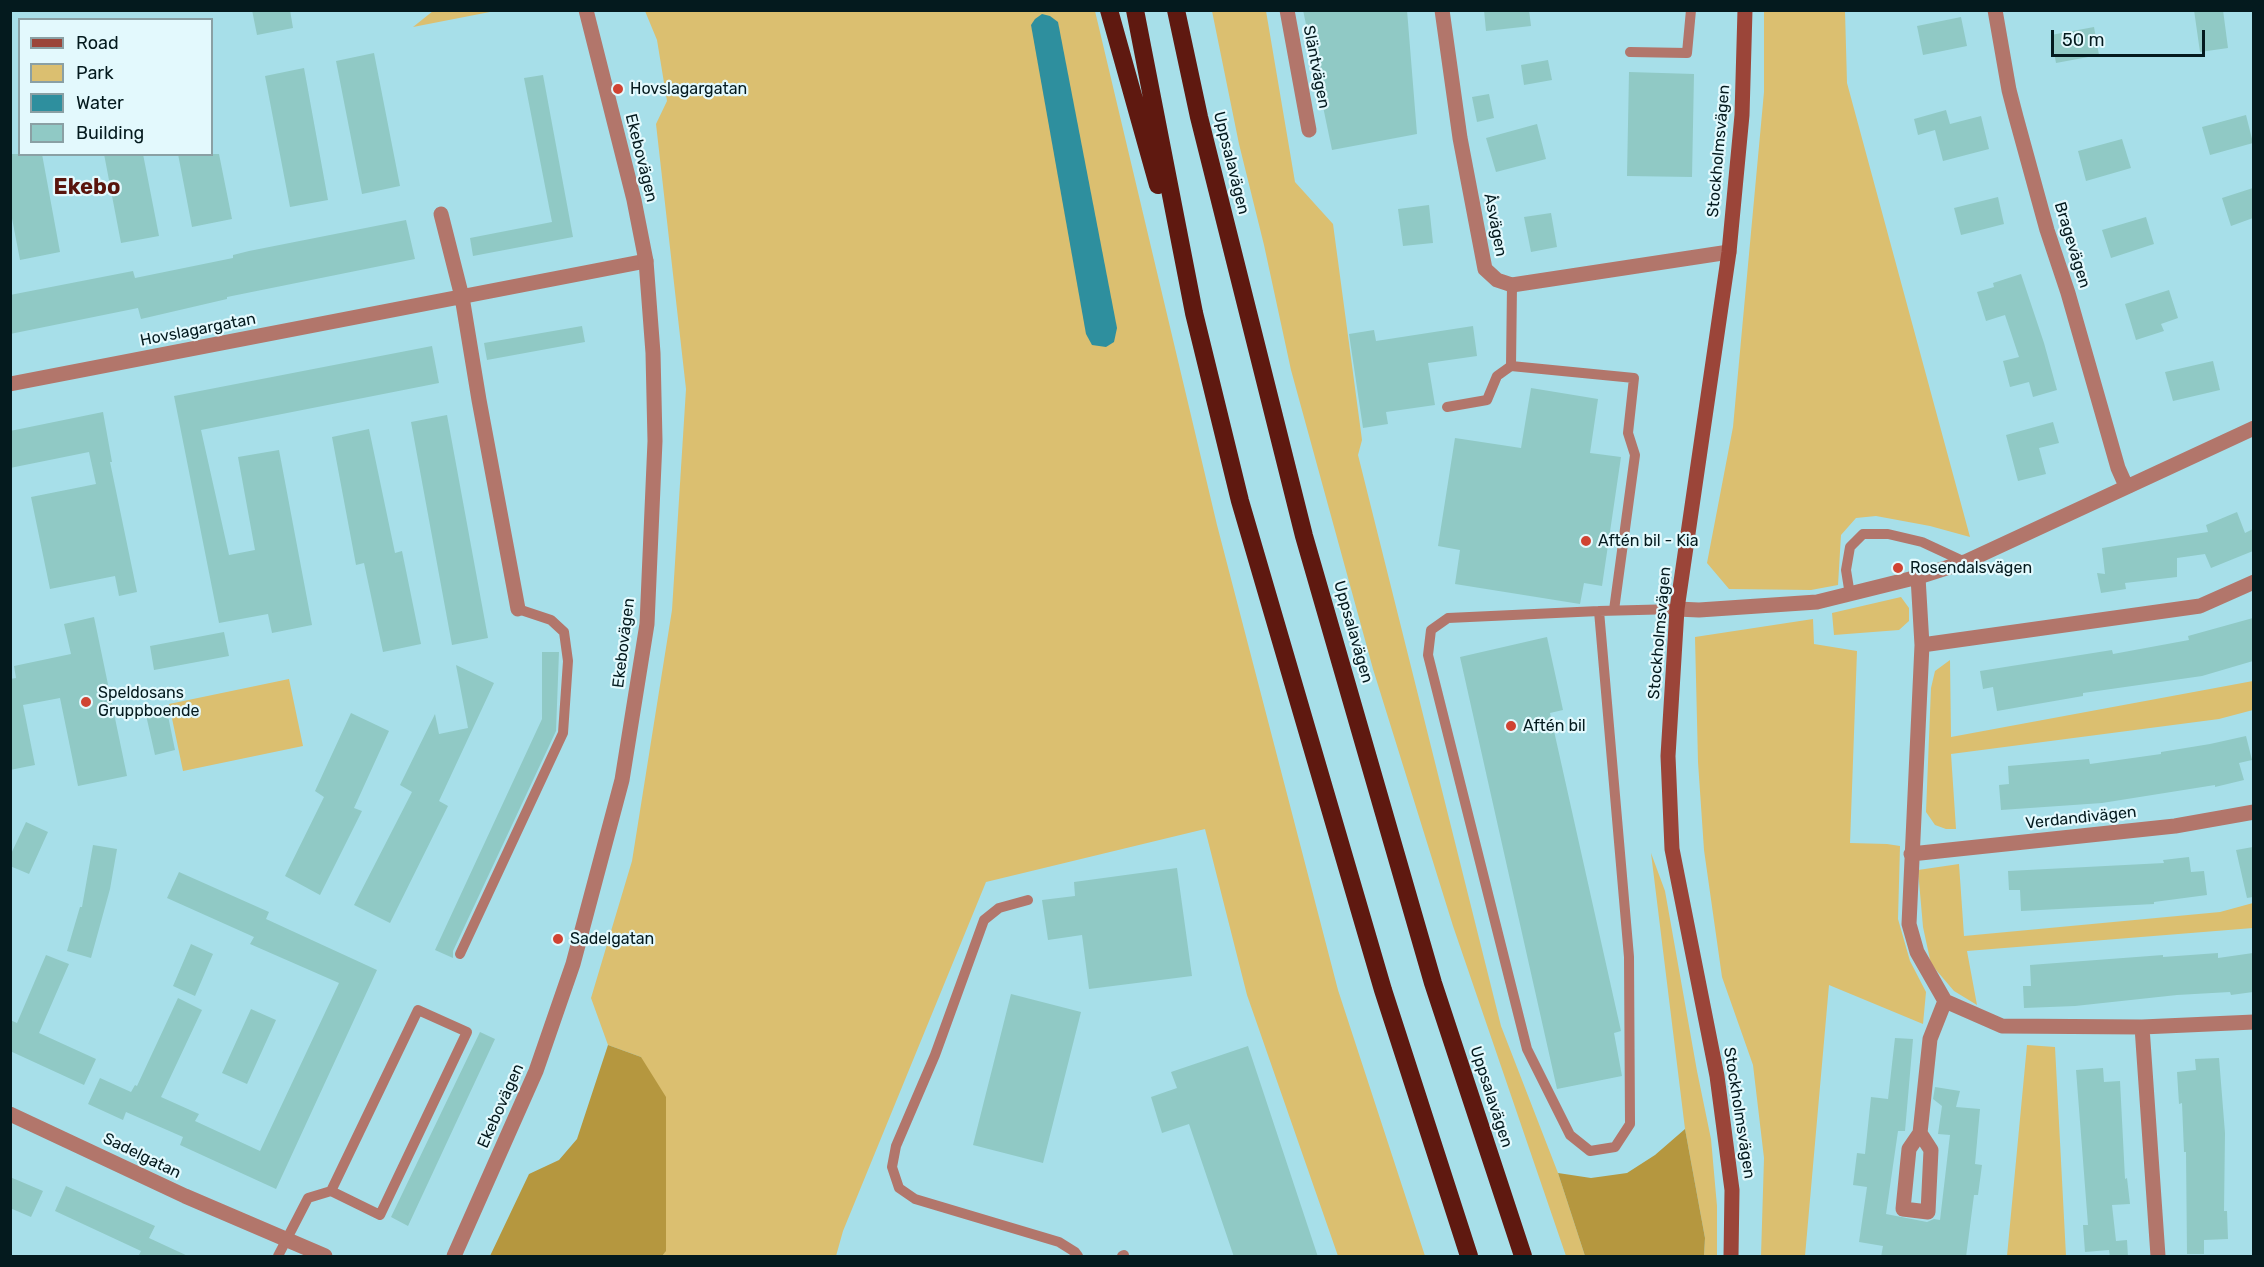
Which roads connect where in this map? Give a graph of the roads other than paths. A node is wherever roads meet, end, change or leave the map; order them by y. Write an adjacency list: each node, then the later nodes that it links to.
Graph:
1 (586, 10): 16 (street, Ekebovägen)
2 (1109, 10): 19 (highway)
3 (1135, 10): 19 (highway)
4 (1176, 10): 12 (highway, Uppsalavägen)
5 (1183, 10): 12 (highway)
6 (1287, 10): 13 (street, Släntvägen)
7 (1442, 10): 17 (street, Åsvägen)
8 (1692, 10): 11 (lane)
9 (1745, 10): 15 (main road, Stockholmsvägen)
10 (1995, 10): 24 (street, Bragevägen)
11 (1630, 52)
12 (1199, 117): 50 (highway, Uppsalavägen)
13 (1310, 130)
14 (441, 214): 18 (street)
15 (1729, 252): 17 (street); 30 (main road, Stockholmsvägen)
16 (646, 261): 18 (street, Hovslagargatan); 47 (street, Ekebovägen)
17 (1512, 285): 20 (lane)
18 (462, 297): 21 (street, Hovslagargatan); 29 (street)
19 (1194, 314): 49 (highway)
20 (1511, 366): 22 (lane); 31 (lane)
21 (10, 384)
22 (1447, 408)
23 (2253, 429): 24 (street)
24 (2126, 486): 25 (street)
25 (1965, 562): 26 (street); 28 (lane)
26 (1918, 577): 28 (street); 33 (street)
27 (2253, 582): 33 (street)
28 (1850, 595): 30 (street)
29 (518, 609): 37 (lane)
30 (1677, 609): 31 (lane); 51 (main road, Stockholmsvägen)
31 (1614, 610): 32 (lane)
32 (1599, 611): 32 (lane)
33 (1922, 645): 35 (street)
34 (2253, 812): 35 (street, Verdandivägen)
35 (1911, 854): 38 (street)
36 (1028, 900): 48 (lane)
37 (460, 954)
38 (1945, 1001): 40 (street); 42 (street)
39 (2253, 1022): 40 (street)
40 (2142, 1027): 52 (street)
41 (10, 1114): 44 (street, Sadelgatan)
42 (1920, 1133)
43 (331, 1191): 43 (lane); 44 (lane)
44 (286, 1239): 45 (lane); 46 (street, Sadelgatan)
45 (278, 1257)
46 (325, 1257)
47 (454, 1257)
48 (1078, 1257)
49 (1469, 1257)
50 (1523, 1257)
51 (1731, 1257)
52 (2158, 1257)

